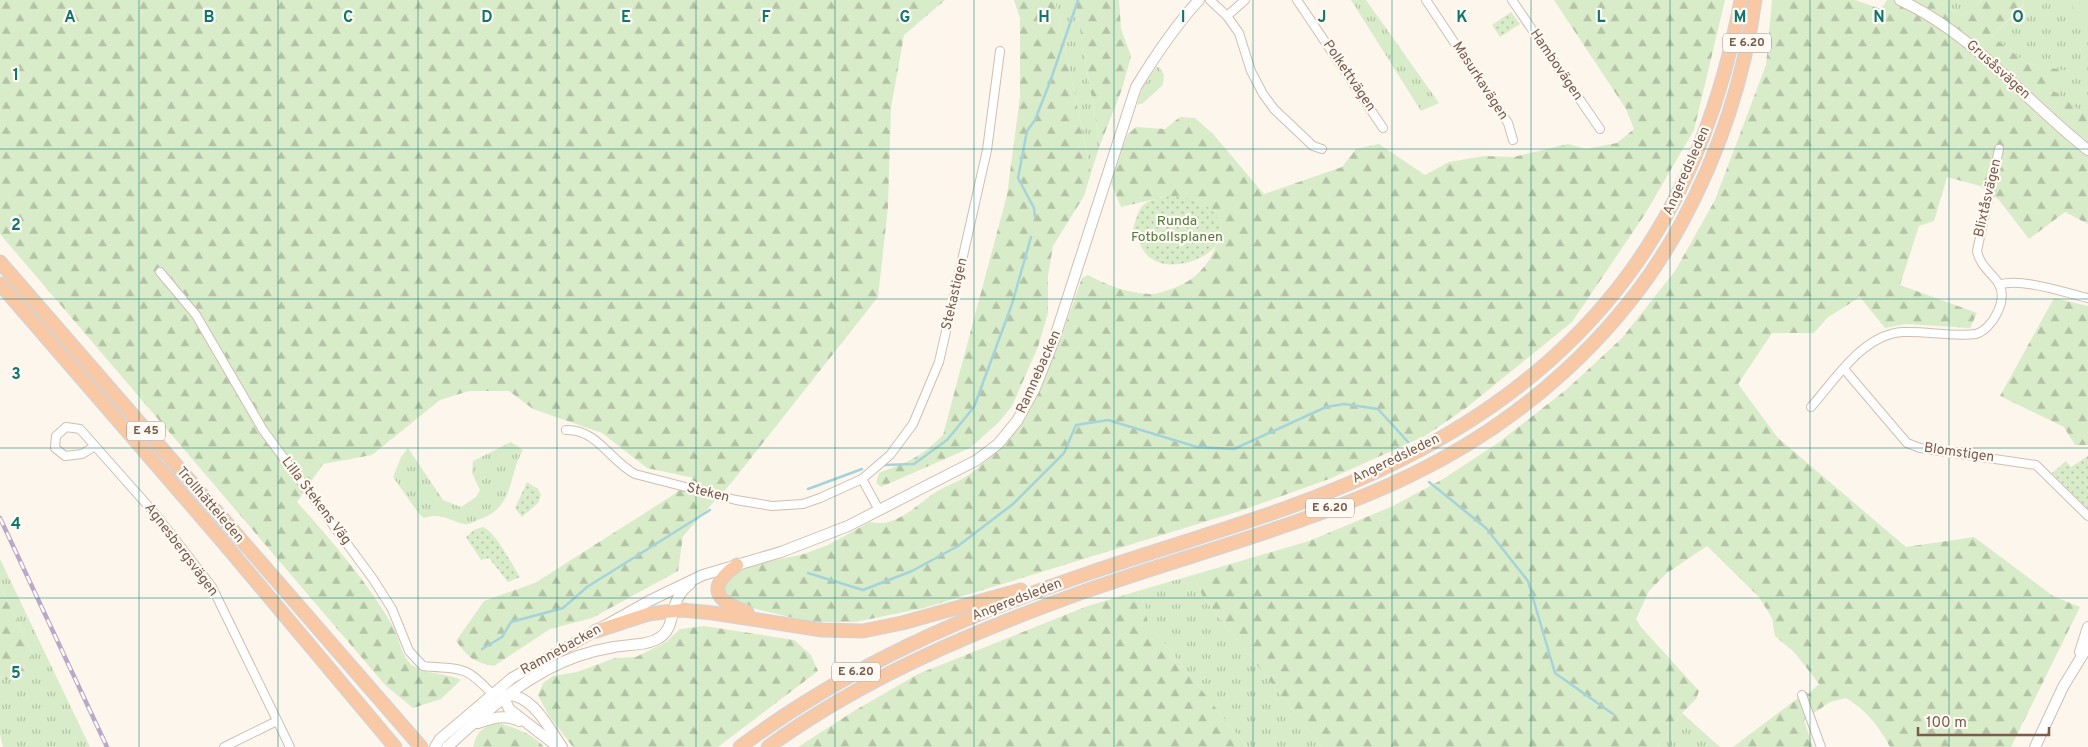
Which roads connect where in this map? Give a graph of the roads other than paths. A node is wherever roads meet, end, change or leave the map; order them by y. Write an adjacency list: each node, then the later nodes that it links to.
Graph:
1 (1199, 0): 28 (street, Ramnebacken)
2 (1210, 0): 10 (street)
3 (1246, 0): 10 (street)
4 (1298, 0): 12 (street, Polkettvägen)
5 (1426, 0): 14 (street, Masurkavägen)
6 (1512, 0): 13 (street, Hambovägen)
7 (1741, 0): 31 (highway, Angeredsleden / E 6.20)
8 (1755, 0): 56 (highway, Angeredsleden / E 6.20)
9 (1900, 0): 17 (street, Grusåsvägen)
10 (1227, 16): 15 (street)
11 (1000, 50): 27 (street, Stekastigen)
12 (1383, 128)
13 (1600, 129)
14 (1513, 140)
15 (1322, 149)
16 (1999, 150): 21 (street, Blixtåsvägen)
17 (2088, 150)
18 (0, 262): 49 (highway, Trollhätteleden / E 45)
19 (160, 272): 39 (street, Lilla Stekens Väg)
20 (0, 284): 48 (highway, Trollhätteleden / E 45)
21 (2000, 285): 22 (street); 23 (street)
22 (2088, 298)
23 (1844, 369): 24 (street); 29 (street, Blomstigen)
24 (1811, 407)
25 (566, 430): 27 (street, Steken)
26 (95, 446): 26 (street, Agnesbergsvägen); 42 (street, Agnesbergsvägen)
27 (862, 479): 28 (street)
28 (878, 510): 30 (street, Ramnebacken)
29 (2088, 516)
30 (737, 565): 32 (street, Ramnebacken); 34 (highway)
31 (1086, 574): 34 (highway); 55 (highway, Angeredsleden / E 6.20)
32 (703, 575): 33 (street, Ramnebacken); 36 (street, Ramnebacken)
33 (673, 610): 34 (highway); 36 (highway); 40 (street, Ramnebacken)
34 (773, 622)
35 (2088, 627): 38 (street)
36 (596, 631): 39 (street, Ramnebacken)
37 (2088, 646): 38 (street)
38 (2078, 660): 58 (street)
39 (492, 694): 40 (street); 50 (street, Ramnebacken)
40 (506, 695): 43 (street, Ramnebacken); 44 (street); 54 (street)
41 (1802, 696): 57 (street)
42 (277, 721): 46 (street); 47 (street, Agnesbergsvägen)
43 (472, 725): 44 (street); 45 (street, Ramnebacken)
44 (539, 732): 53 (street)
45 (461, 735): 51 (street, Ramnebacken); 52 (street, Ramnebacken)
46 (224, 747)
47 (290, 747)
48 (395, 747)
49 (421, 747)
50 (435, 747)
51 (448, 747)
52 (454, 747)
53 (558, 747)
54 (562, 747)
55 (740, 747)
56 (768, 747)
57 (1821, 747)
58 (2034, 747)

